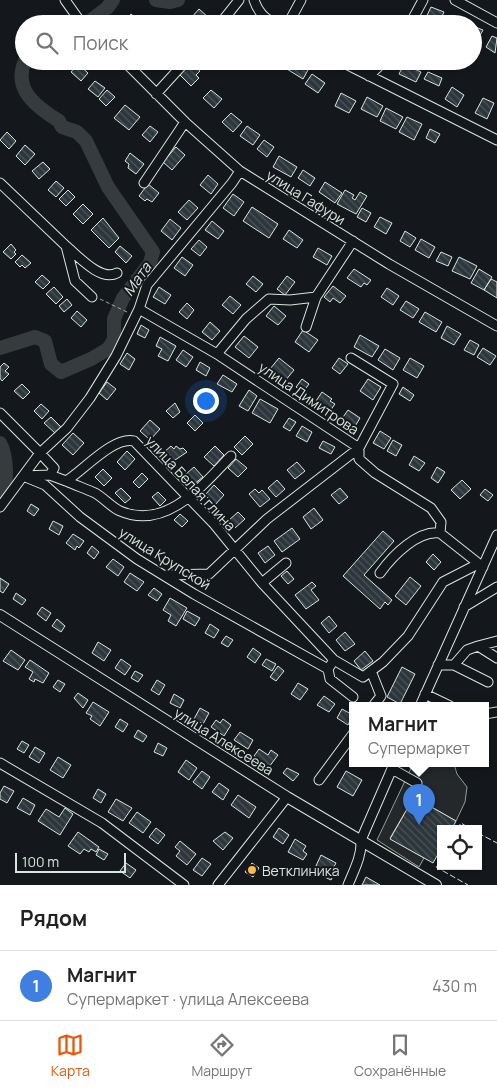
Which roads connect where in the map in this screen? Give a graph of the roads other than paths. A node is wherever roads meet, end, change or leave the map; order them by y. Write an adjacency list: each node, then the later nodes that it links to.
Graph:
1 (65, 0): 7 (street)
2 (239, 0): 8 (street)
3 (254, 0): 9 (street)
4 (301, 0): 10 (street)
5 (423, 0): 11 (street)
6 (455, 0): 12 (street)
7 (76, 15)
8 (227, 15)
9 (262, 15)
10 (293, 15)
11 (415, 15)
12 (497, 23)
13 (133, 70): 18 (street, улица Гафури)
14 (178, 70): 18 (street)
15 (357, 70): 17 (street)
16 (375, 70): 17 (street)
17 (369, 76): 20 (street)
18 (156, 94): 19 (street, улица Гафури)
19 (185, 122): 21 (street, улица Гафури); 23 (street)
20 (497, 140)
21 (240, 171): 24 (street, улица Гафури); 29 (street)
22 (0, 183): 25 (street)
23 (144, 184)
24 (353, 242): 28 (street); 30 (street, улица Гафури)
25 (66, 246): 26 (street); 27 (street)
26 (117, 273)
27 (92, 297)
28 (316, 297): 31 (street); 32 (street)
29 (139, 309): 32 (street, улица Димитрова); 37 (street)
30 (497, 326)
31 (306, 327)
32 (217, 354): 36 (street, улица Димитрова)
33 (351, 358): 36 (street)
34 (0, 413): 35 (street)
35 (4, 421): 37 (street)
36 (359, 448): 44 (street, улица Димитрова); 46 (street)
37 (40, 453): 39 (street); 40 (street)
38 (231, 456): 42 (street)
39 (50, 474): 40 (street); 41 (street)
40 (23, 476): 43 (street); 50 (street, улица Крупской)
41 (66, 481): 42 (street); 42 (street, улица Белая глина)
42 (188, 498): 46 (street, улица Белая глина)
43 (0, 507)
44 (440, 533): 48 (street); 49 (street)
45 (497, 535): 48 (street)
46 (233, 551): 50 (street); 51 (street, улица Белая глина)
47 (286, 563): 51 (street)
48 (480, 565): 53 (street); 62 (street)
49 (380, 572)
50 (166, 575): 61 (street, улица Крупской)
51 (262, 583): 58 (street, улица Белая глина)
52 (497, 587): 53 (street)
53 (464, 607): 59 (street)
54 (0, 615): 74 (main road, улица Алексеева)
55 (497, 641): 56 (street)
56 (478, 646): 57 (street); 60 (street)
57 (497, 658)
58 (334, 660): 61 (street); 62 (street, улица Белая глина)
59 (438, 665): 60 (street); 64 (street)
60 (454, 665): 63 (street)
61 (328, 668): 65 (street, улица Крупской)
62 (372, 671): 66 (street)
63 (488, 682)
64 (425, 694): 67 (street); 68 (street)
65 (353, 697)
66 (376, 702)
67 (422, 702)
68 (442, 702)
69 (349, 739): 72 (street)
70 (0, 763): 76 (street)
71 (393, 767): 73 (street); 75 (street)
72 (319, 780)
73 (417, 783)
74 (287, 797): 75 (main road, улица Алексеева); 77 (street)
75 (361, 840): 78 (street); 79 (main road, улица Алексеева)
76 (184, 885)
77 (218, 885)
78 (348, 885)
79 (436, 885)

